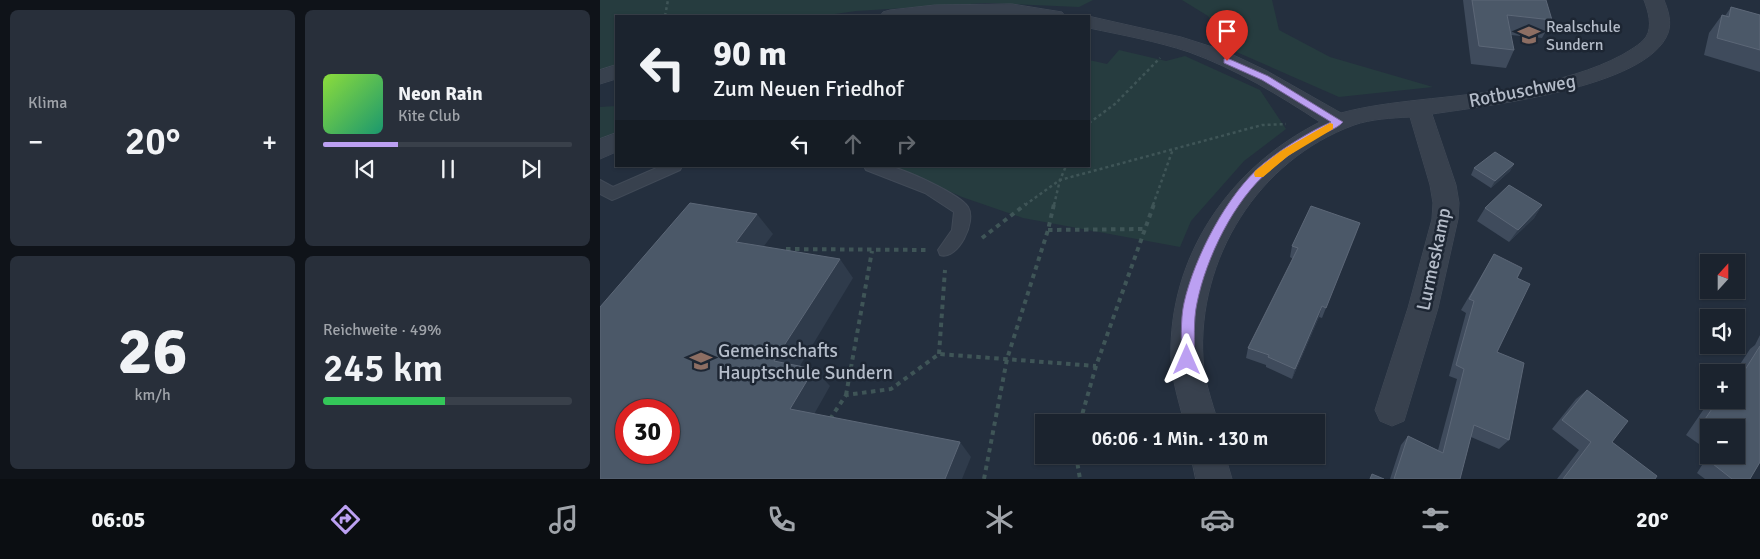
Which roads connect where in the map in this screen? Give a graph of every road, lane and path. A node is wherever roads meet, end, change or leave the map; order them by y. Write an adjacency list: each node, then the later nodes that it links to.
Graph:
1 (668, 0): 3 (path)
2 (1654, 0): 10 (street, Rotbuschweg)
3 (665, 15)
4 (902, 15): 5 (street)
5 (1048, 15)
6 (1090, 22): 7 (street)
7 (1176, 42): 11 (path); 12 (street)
8 (615, 72): 9 (street)
9 (600, 77)
10 (1419, 108): 12 (street, Rotbuschweg); 31 (street, Lurmeskamp)
11 (1090, 122)
12 (1338, 122): 33 (street, Rotbuschweg)
13 (1262, 125): 15 (path)
14 (615, 142): 16 (street)
15 (1173, 149): 20 (path); 22 (path)
16 (600, 150)
17 (674, 167): 21 (lane)
18 (874, 167): 25 (lane)
19 (1066, 167): 20 (path)
20 (1060, 180): 23 (path); 25 (path)
21 (600, 186)
22 (1145, 229): 23 (path); 29 (path)
23 (1048, 230): 28 (path)
24 (786, 250): 26 (path)
25 (946, 250): 26 (path); 27 (path)
26 (872, 251): 30 (path)
27 (939, 354): 28 (path); 30 (path)
28 (1007, 360): 29 (path); 37 (path)
29 (1096, 366): 32 (path)
30 (846, 395): 34 (path)
31 (1392, 410)
32 (1082, 414)
33 (1199, 414)
34 (830, 420)
35 (1078, 464): 38 (path)
36 (1210, 464): 39 (street)
37 (984, 479)
38 (1080, 479)
39 (1214, 479)

